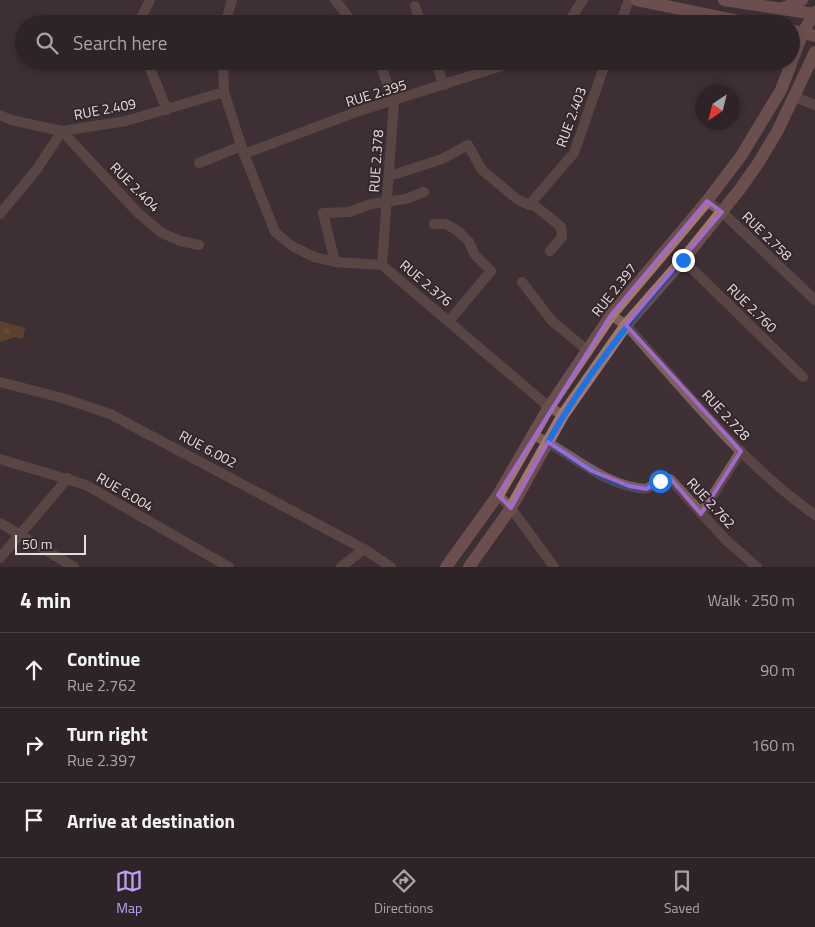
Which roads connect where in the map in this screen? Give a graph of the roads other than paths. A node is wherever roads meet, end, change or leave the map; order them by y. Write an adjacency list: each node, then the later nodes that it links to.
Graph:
1 (150, 0): 12 (street)
2 (232, 0): 13 (street)
3 (335, 0): 14 (street)
4 (583, 0): 16 (street)
5 (629, 0): 17 (street)
6 (637, 0): 18 (main road)
7 (724, 0): 10 (main road)
8 (802, 0): 10 (main road)
9 (414, 6): 15 (street)
10 (780, 10): 11 (main road)
11 (815, 14): 19 (main road, RUE 2.397)
12 (142, 15)
13 (228, 15)
14 (347, 15)
15 (418, 15)
16 (572, 15)
17 (623, 15)
18 (710, 15)
19 (803, 33)
20 (815, 52): 30 (main road)
21 (151, 70): 33 (street)
22 (223, 70): 29 (street, RUE 2.376)
23 (382, 70): 31 (street, RUE 2.378)
24 (438, 70): 28 (street)
25 (490, 70): 28 (street, RUE 2.395)
26 (603, 70): 42 (street, RUE 2.403)
27 (787, 70): 41 (main road, RUE 2.397)
28 (444, 85): 31 (street, RUE 2.395)
29 (224, 92): 33 (street, RUE 2.409); 36 (street, RUE 2.376)
30 (795, 97): 32 (street); 43 (main road)
31 (394, 102): 36 (street, RUE 2.395); 38 (street, RUE 2.378)
32 (815, 106)
33 (167, 110): 35 (street, RUE 2.409)
34 (0, 115): 35 (street)
35 (62, 131): 44 (street, RUE 2.409); 46 (street, RUE 2.404)
36 (242, 150): 37 (street, RUE 2.395); 49 (street, RUE 2.376)
37 (199, 163)
38 (389, 174): 40 (street, RUE 2.378); 42 (street)
39 (424, 192): 40 (street)
40 (387, 201): 49 (street); 50 (street, RUE 2.378)
41 (707, 201): 43 (street, RUE 2.758); 53 (main road, RUE 2.397)
42 (529, 205): 47 (street)
43 (722, 212): 48 (main road); 52 (street, RUE 2.758)
44 (0, 214)
45 (434, 224): 54 (street)
46 (199, 245)
47 (550, 252)
48 (683, 260): 55 (main road); 57 (street, RUE 2.760)
49 (335, 262): 50 (street, RUE 2.376)
50 (382, 265): 54 (street, RUE 2.376)
51 (522, 282): 56 (street)
52 (815, 300)
53 (611, 315): 55 (street, RUE 2.728); 56 (main road, RUE 2.397)
54 (449, 321): 59 (street, RUE 2.376)
55 (626, 325): 60 (main road); 63 (street, RUE 2.728)
56 (588, 351): 59 (main road, RUE 2.397)
57 (803, 377)
58 (0, 382): 72 (street, RUE 6.002)
59 (549, 407): 60 (street, RUE 2.376); 61 (main road, RUE 2.397)
60 (563, 415): 62 (main road)
61 (533, 435): 62 (street, RUE 2.762); 66 (main road, RUE 2.397)
62 (548, 442): 67 (main road); 68 (street, RUE 2.762)
63 (741, 451): 68 (street); 69 (street, RUE 2.728)
64 (0, 459): 65 (street, RUE 6.004)
65 (68, 478): 71 (street); 75 (street, RUE 6.004)
66 (498, 496): 67 (street); 78 (main road, RUE 2.397)
67 (512, 508): 79 (main road); 80 (street)
68 (701, 514): 81 (street, RUE 2.762)
69 (815, 515)
70 (0, 523): 71 (street)
71 (20, 535): 73 (street); 74 (street)
72 (364, 549): 76 (street); 77 (street, RUE 6.002)
73 (0, 558)
74 (74, 567)
75 (229, 567)
76 (341, 567)
77 (391, 567)
78 (446, 567)
79 (469, 567)
80 (554, 567)
81 (757, 567)

